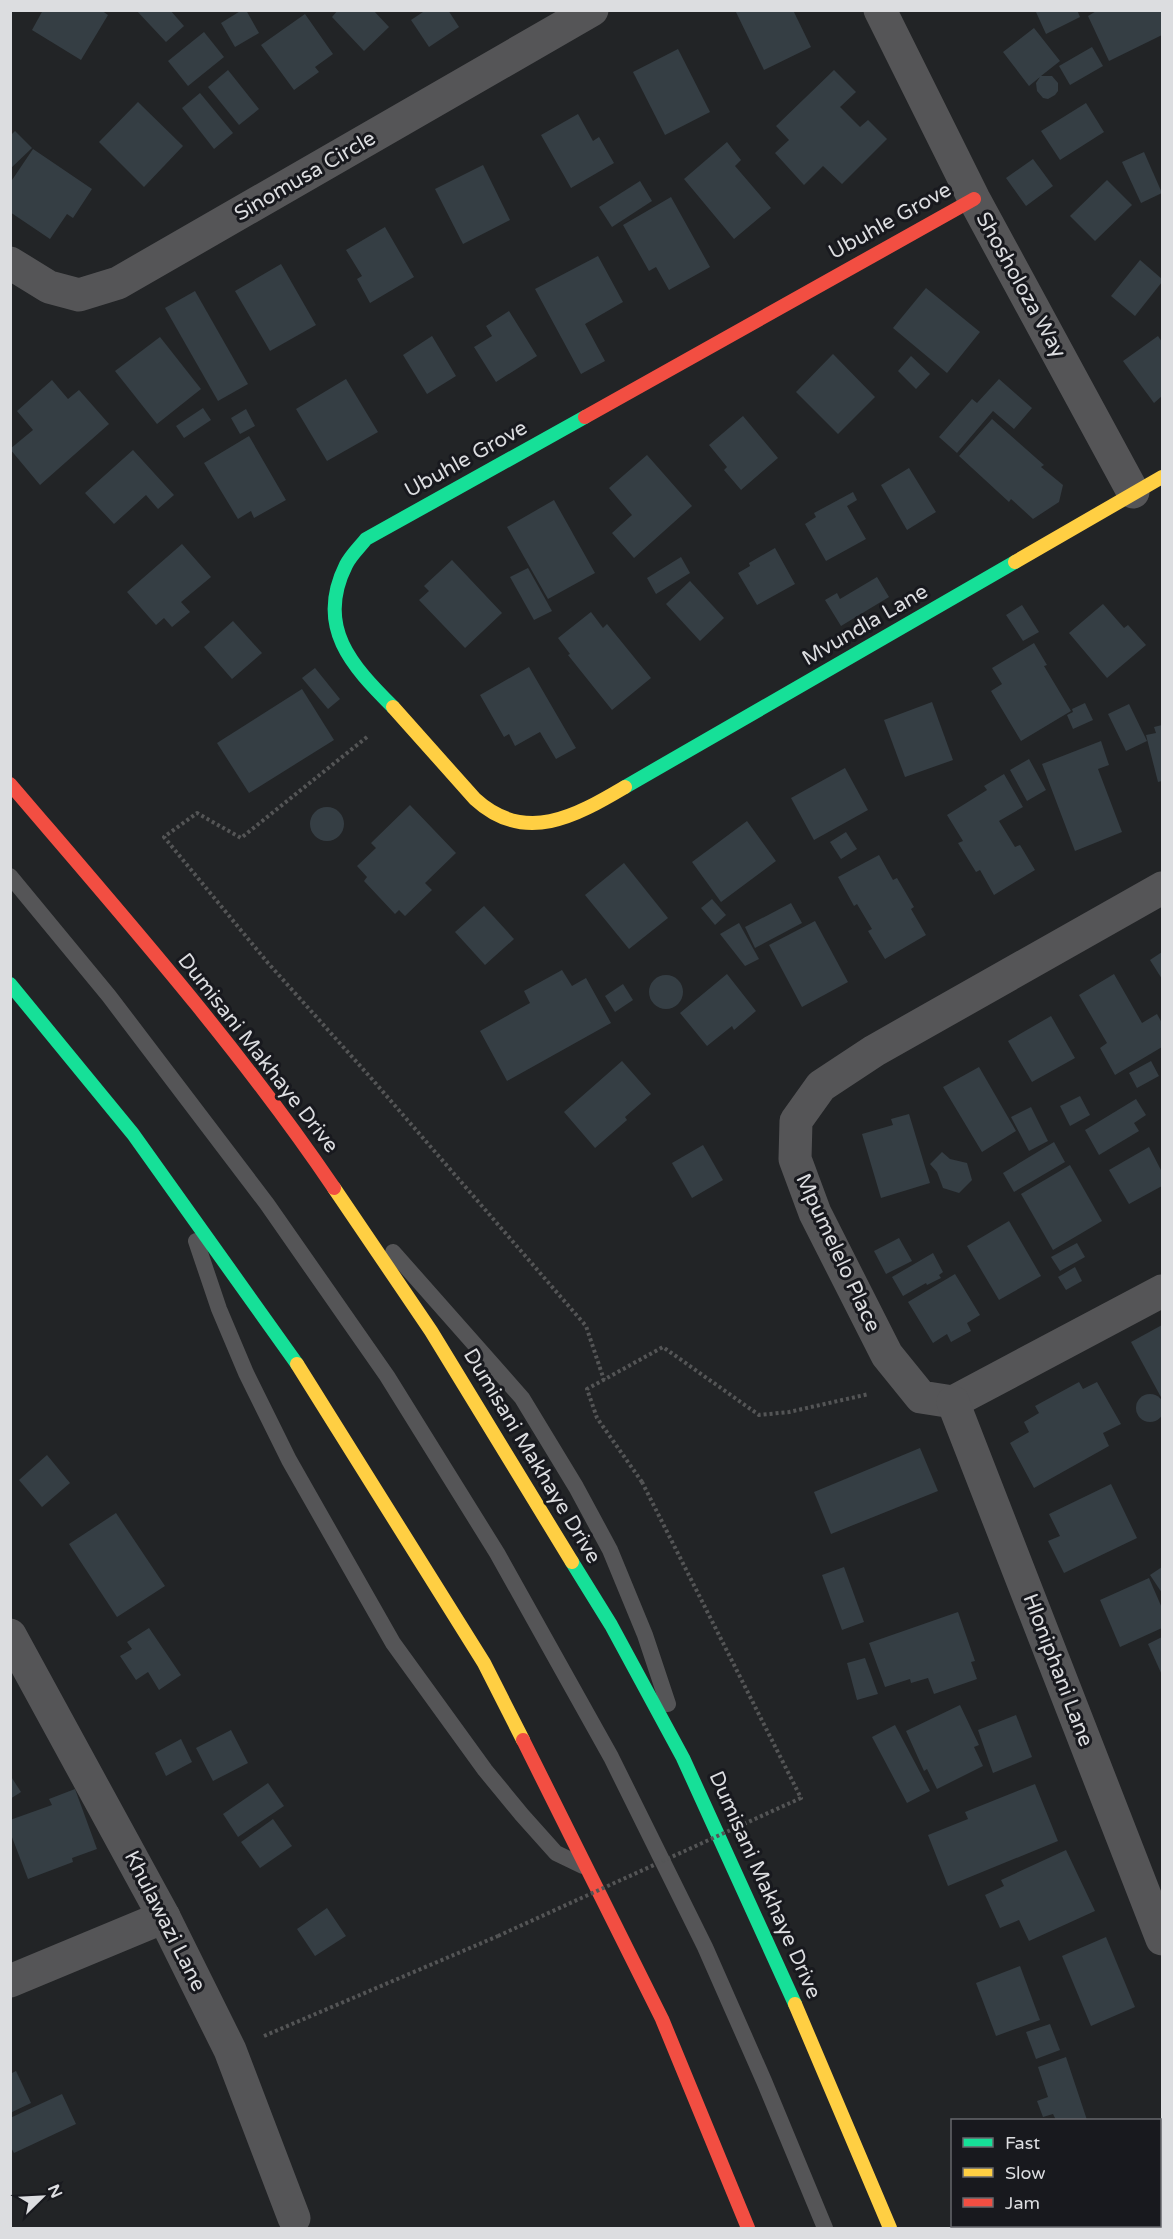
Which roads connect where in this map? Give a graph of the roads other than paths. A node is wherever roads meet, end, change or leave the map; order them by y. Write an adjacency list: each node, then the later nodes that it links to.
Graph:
1 (592, 10): 4 (street, Sinomusa Circle)
2 (880, 10): 3 (street, Shosholoza Way)
3 (974, 199): 6 (street, Shosholoza Way); 8 (main road, Ubuhle Grove)
4 (10, 263)
5 (1162, 477): 6 (main road, Mvundla Lane)
6 (1133, 492): 8 (main road, Mvundla Lane)
7 (10, 784): 12 (main road, Dumisani Makhaye Drive)
8 (589, 808)
9 (10, 876): 24 (lane)
10 (1162, 888): 15 (street, Mpumelelo Place)
11 (10, 984): 13 (main road)
12 (336, 1189): 17 (main road, Dumisani Makhaye Drive); 17 (lane)
13 (185, 1208): 18 (main road); 18 (lane)
14 (1162, 1291): 15 (street)
15 (953, 1402): 20 (street, Hloniphani Lane)
16 (10, 1635): 19 (street, Khulawazi Lane)
17 (684, 1758): 25 (main road, Dumisani Makhaye Drive)
18 (589, 1870): 23 (main road)
19 (164, 1917): 21 (street); 22 (street, Khulawazi Lane)
20 (1162, 1939)
21 (10, 1981)
22 (294, 2218)
23 (747, 2229)
24 (825, 2229)
25 (890, 2229)

